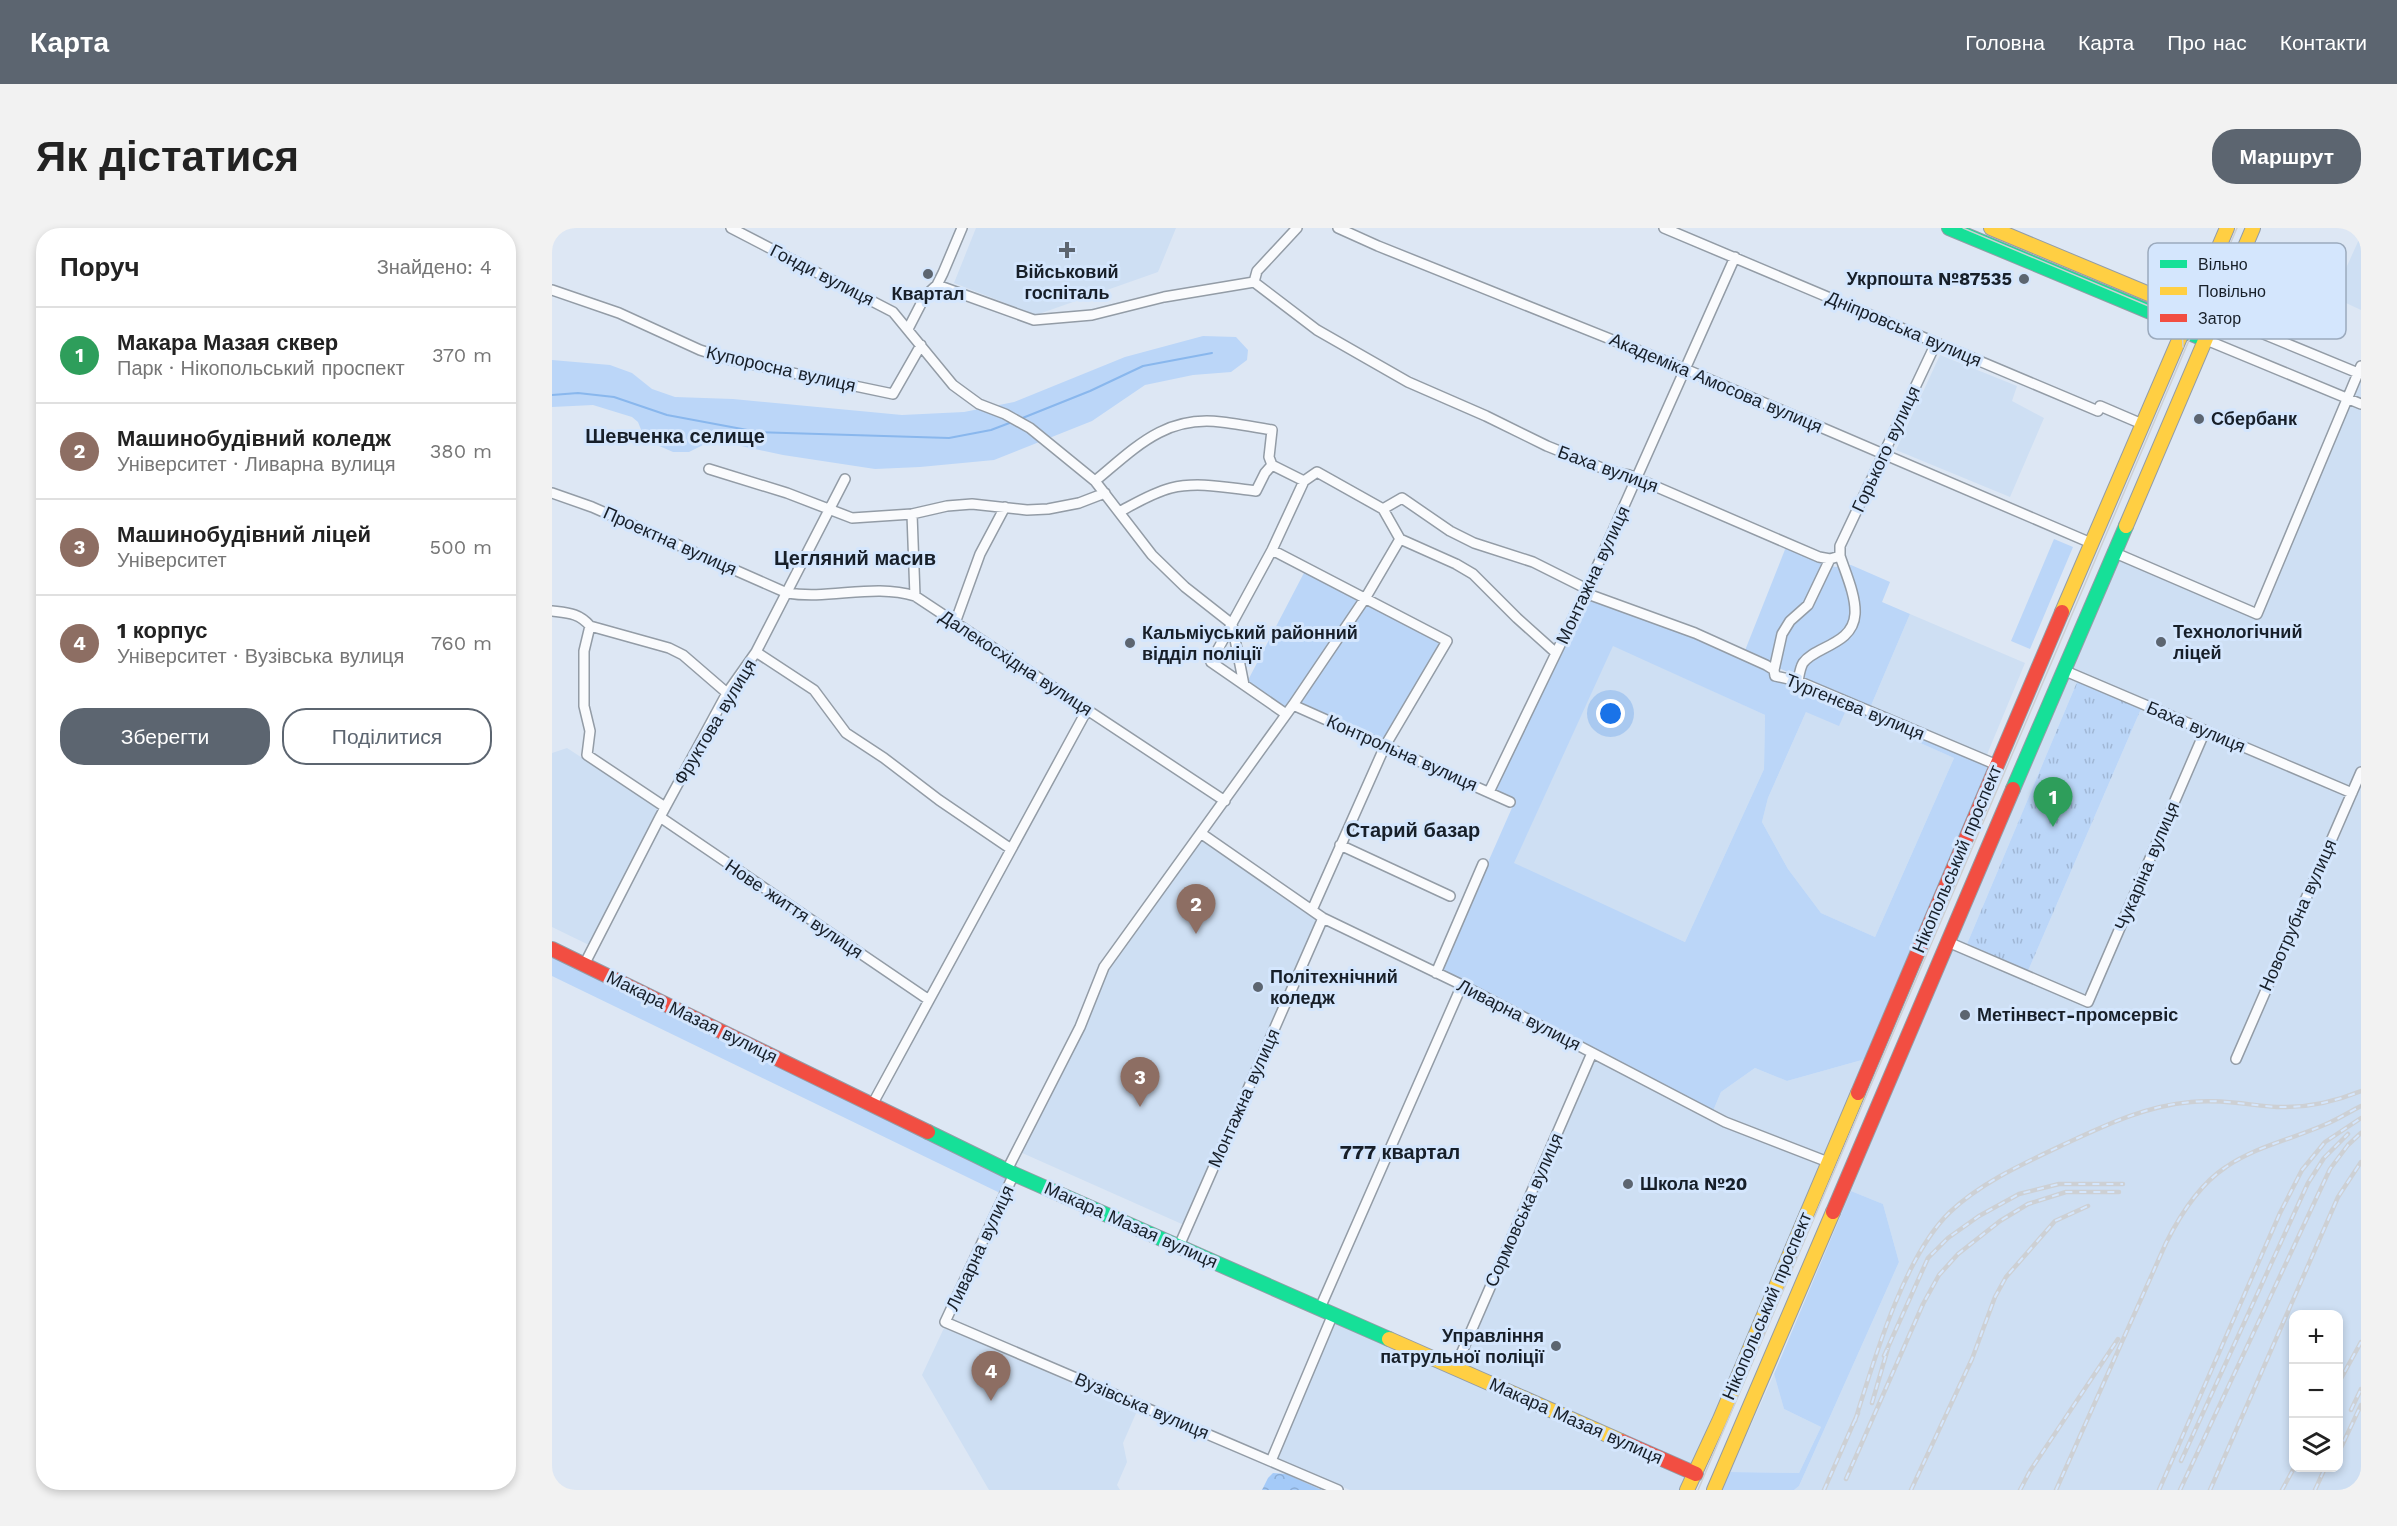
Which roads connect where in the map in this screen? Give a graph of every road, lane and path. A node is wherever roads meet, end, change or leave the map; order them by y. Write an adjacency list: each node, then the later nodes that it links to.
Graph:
1 (731, 228): 18 (street, Гонди вулиця)
2 (1297, 228): 13 (street)
3 (1338, 228): 24 (street, Академіка Амосова вулиця)
4 (1664, 228): 12 (street, Дніпровська вулиця)
5 (1949, 228): 17 (main road)
6 (1991, 228): 16 (main road)
7 (2227, 228): 10 (main road, Нікопольський проспект)
8 (2253, 228): 11 (main road, Нікопольський проспект)
9 (960, 229): 14 (street)
10 (2220, 243)
11 (2246, 243)
12 (1735, 257): 22 (street, Дніпровська вулиця); 24 (street, Монтажна вулиця)
13 (1254, 282): 14 (street); 32 (street, Баха вулиця)
14 (937, 285): 18 (street)
15 (552, 290): 23 (street, Купоросна вулиця)
16 (2148, 294)
17 (2148, 311)
18 (908, 329): 23 (street, Гонди вулиця)
19 (2178, 339): 28 (main road, Нікопольський проспект)
20 (2204, 339): 26 (street); 46 (main road, Нікопольський проспект)
21 (2280, 339): 25 (street)
22 (1936, 343): 28 (street, Дніпровська вулиця); 29 (street, Горького вулиця)
23 (921, 345): 35 (street, Гонди вулиця)
24 (1685, 369): 29 (street, Академіка Амосова вулиця); 32 (street, Монтажна вулиця)
25 (2359, 369): 26 (street)
26 (2347, 398): 27 (street); 46 (street)
27 (2361, 404)
28 (2142, 424): 44 (main road, Нікопольський проспект)
29 (1883, 453): 44 (street, Академіка Амосова вулиця); 47 (street, Горького вулиця)
30 (1272, 465): 34 (street); 35 (street); 41 (street)
31 (709, 469): 40 (street)
32 (1637, 478): 48 (street, Баха вулиця); 49 (street, Монтажна вулиця)
33 (845, 479): 40 (street, Фруктова вулиця)
34 (1304, 481): 39 (street); 45 (street)
35 (1095, 482): 37 (street, Гонди вулиця)
36 (552, 493): 50 (street, Проектна вулиця)
37 (1105, 493): 38 (street); 41 (street, Гонди вулиця)
38 (1005, 507): 42 (street); 54 (street)
39 (1383, 509): 43 (street); 49 (street, Тургенєва вулиця)
40 (828, 510): 42 (street); 50 (street, Фруктова вулиця)
41 (1119, 512): 55 (street, Гонди вулиця)
42 (912, 514): 51 (street)
43 (1400, 539): 52 (street, Ливарна вулиця); 58 (street)
44 (2091, 543): 59 (main road, Нікопольський проспект)
45 (1272, 550): 52 (street); 55 (street)
46 (2113, 552): 61 (main road, Нікопольський проспект)
47 (1840, 556): 48 (street); 62 (street)
48 (1830, 559): 60 (street)
49 (1586, 591): 58 (street, Монтажна вулиця); 60 (street, Тургенєва вулиця)
50 (787, 593): 51 (street, Далекосхідна вулиця); 57 (street, Фруктова вулиця)
51 (915, 596): 54 (street, Далекосхідна вулиця)
52 (1366, 597): 65 (street, Ливарна вулиця); 69 (street)
53 (552, 611): 56 (street)
54 (955, 623): 66 (street, Далекосхідна вулиця)
55 (1232, 624): 63 (street); 63 (street)
56 (590, 626): 64 (street); 76 (street)
57 (756, 652): 64 (street, Фруктова вулиця); 80 (street)
58 (1556, 653): 72 (street, Монтажна вулиця)
59 (2041, 660): 61 (main road, Баха вулиця); 70 (main road, Нікопольський проспект)
60 (1774, 670): 62 (street, Тургенєва вулиця)
61 (2063, 670): 68 (street, Баха вулиця); 85 (main road, Нікопольський проспект)
62 (1798, 681): 70 (street, Тургенєва вулиця)
63 (1244, 685): 67 (street)
64 (728, 693): 76 (street, Фруктова вулиця)
65 (1293, 705): 67 (street, Ливарна вулиця); 69 (street, Контрольна вулиця)
66 (1087, 710): 74 (street, Далекосхідна вулиця); 80 (street)
67 (1286, 714): 74 (street, Ливарна вулиця)
68 (2205, 731): 73 (street, Баха вулиця); 85 (street, Чукаріна вулиця)
69 (1385, 746): 72 (street, Контрольна вулиця); 79 (street)
70 (1997, 765): 94 (main road, Нікопольський проспект)
71 (2361, 772): 73 (street, Новотрубна вулиця)
72 (1489, 792): 75 (street, Контрольна вулиця)
73 (2352, 793): 92 (street, Новотрубна вулиця)
74 (1225, 801): 78 (street, Ливарна вулиця)
75 (1510, 802)
76 (665, 807): 77 (street, Фруктова вулиця)
77 (660, 817): 87 (street, Фруктова вулиця); 90 (street, Нове життя вулиця)
78 (1202, 834): 83 (street, Ливарна вулиця); 96 (street, Ливарна вулиця)
79 (1340, 845): 82 (street); 83 (street)
80 (1011, 849): 90 (street)
81 (1483, 864): 88 (street)
82 (1450, 896)
83 (1312, 910): 84 (street, Ливарна вулиця)
84 (1323, 918): 88 (street, Ливарна вулиця); 97 (street, Монтажна вулиця)
85 (1948, 942): 95 (main road, Нікопольський проспект)
86 (552, 949): 87 (main road, Макара Мазая вулиця)
87 (584, 965): 93 (main road, Макара Мазая вулиця)
88 (1436, 973): 89 (street, Ливарна вулиця)
89 (1462, 985): 91 (street, Ливарна вулиця); 98 (street)
90 (929, 1000): 93 (street)
91 (1592, 1053): 94 (street, Ливарна вулиця); 100 (street, Сормовська вулиця)
92 (2236, 1059)
93 (872, 1105): 96 (main road, Макара Мазая вулиця)
94 (1828, 1162): 95 (main road, Ливарна вулиця); 102 (main road, Нікопольський проспект)
95 (1851, 1171): 103 (main road, Нікопольський проспект)
96 (1011, 1172): 97 (main road, Макара Мазая вулиця); 99 (street, Ливарна вулиця)
97 (1179, 1246): 98 (main road, Макара Мазая вулиця)
98 (1326, 1311): 100 (main road, Макара Мазая вулиця); 101 (street)
99 (945, 1322): 101 (street, Вузівська вулиця)
100 (1455, 1368): 102 (main road, Макара Мазая вулиця)
101 (1271, 1461): 104 (street, Вузівська вулиця)
102 (1696, 1474): 103 (main road, Макара Мазая вулиця); 105 (main road, Нікопольський проспект)
103 (1716, 1487)
104 (1338, 1490)
105 (1687, 1490)

